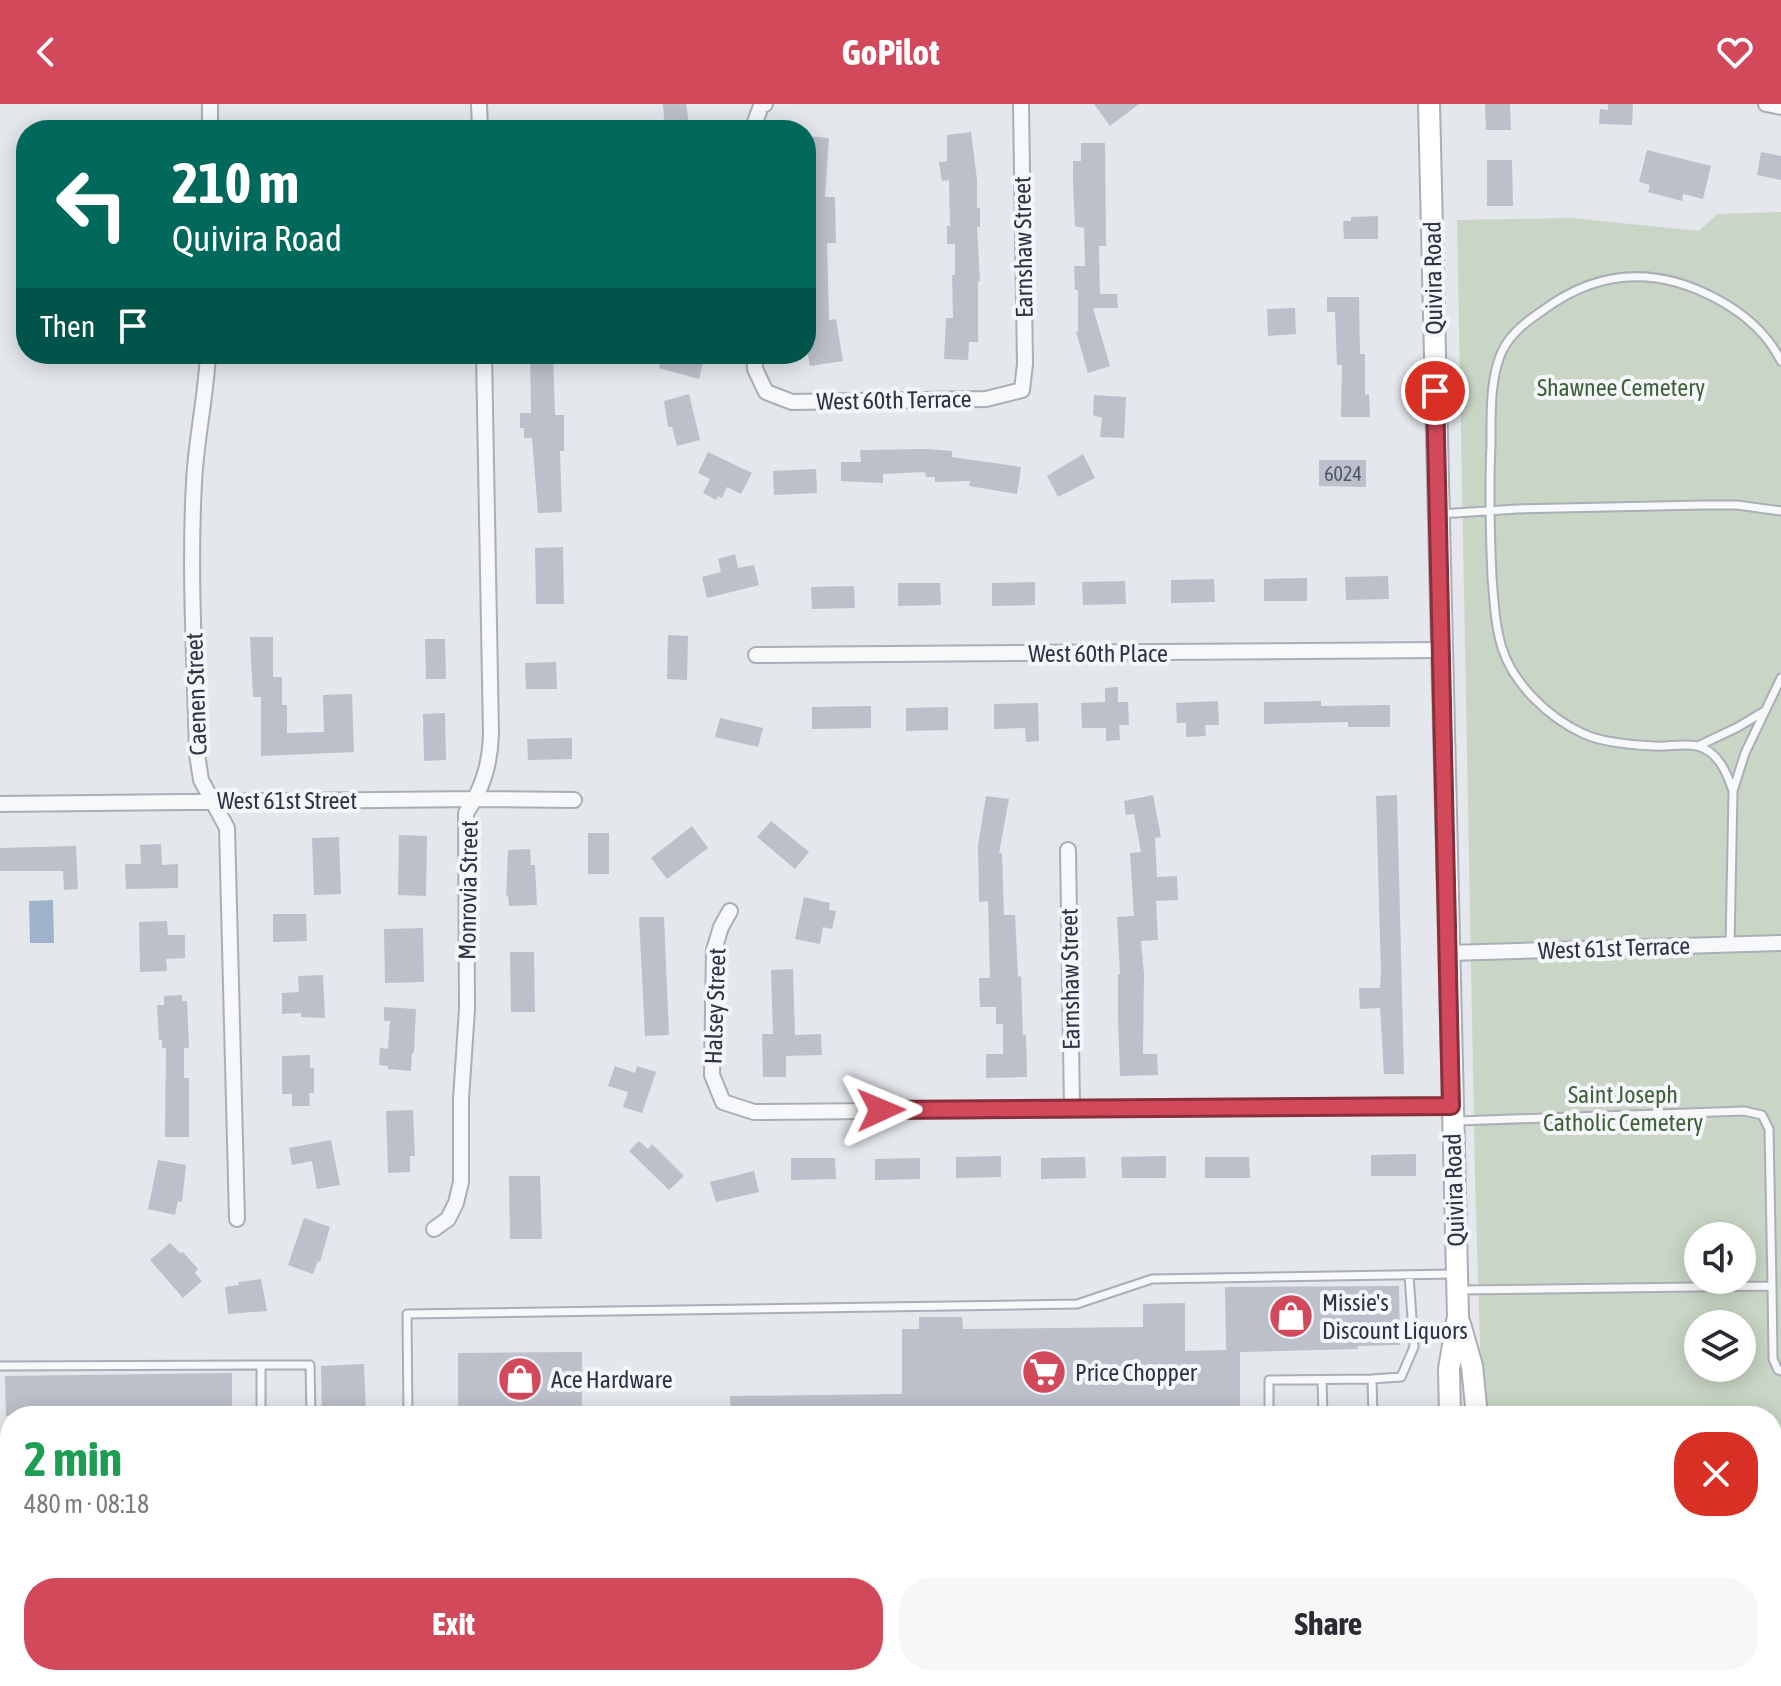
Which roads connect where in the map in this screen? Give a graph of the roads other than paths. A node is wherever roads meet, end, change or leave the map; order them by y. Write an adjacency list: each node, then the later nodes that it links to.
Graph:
1 (1021, 104): 9 (street, Earnshaw Street)
2 (1429, 104): 12 (main road, Quivira Road)
3 (1766, 104): 4 (street)
4 (1781, 107)
5 (1781, 361): 10 (lane)
6 (207, 364): 21 (street, Caenen Street)
7 (484, 364): 19 (street, Monrovia Street)
8 (755, 364): 9 (street, West 60th Terrace)
9 (1022, 390)
10 (1488, 511): 11 (lane); 12 (lane); 17 (lane)
11 (1781, 511)
12 (1438, 514): 13 (main road, Quivira Road)
13 (1441, 650): 14 (street, West 60th Place); 27 (main road, Quivira Road)
14 (756, 655)
15 (1781, 678): 16 (lane)
16 (1763, 712): 17 (lane); 18 (lane)
17 (1698, 746): 18 (lane)
18 (1733, 791): 26 (lane)
19 (476, 799): 20 (street, West 61st Street); 21 (street, West 61st Street); 31 (street, Monrovia Street)
20 (574, 800)
21 (212, 801): 22 (street, West 61st Street); 30 (street, Caenen Street)
22 (0, 804)
23 (1068, 850): 28 (street, Earnshaw Street)
24 (730, 911): 28 (street, Halsey Street)
25 (1781, 943): 26 (street, West 61st Terrace)
26 (1730, 945): 27 (street, West 61st Terrace)
27 (1448, 953): 29 (main road, Quivira Road)
28 (1072, 1108): 29 (street)
29 (1451, 1113): 33 (main road, Quivira Road); 34 (lane)
30 (237, 1219)
31 (434, 1229)
32 (1409, 1275): 33 (lane); 39 (lane); 43 (lane)
33 (1457, 1282): 34 (lane); 35 (main road, Quivira Road)
34 (1772, 1286): 38 (lane)
35 (1458, 1316): 47 (main road, Quivira Road); 48 (main road, Quivira Road)
36 (261, 1365): 37 (lane); 41 (lane); 42 (lane)
37 (0, 1366)
38 (1781, 1371)
39 (1372, 1379): 40 (lane); 46 (lane)
40 (1322, 1380): 44 (lane); 45 (lane)
41 (261, 1406)
42 (311, 1406)
43 (408, 1406)
44 (1269, 1406)
45 (1323, 1406)
46 (1373, 1406)
47 (1450, 1406)
48 (1476, 1406)

